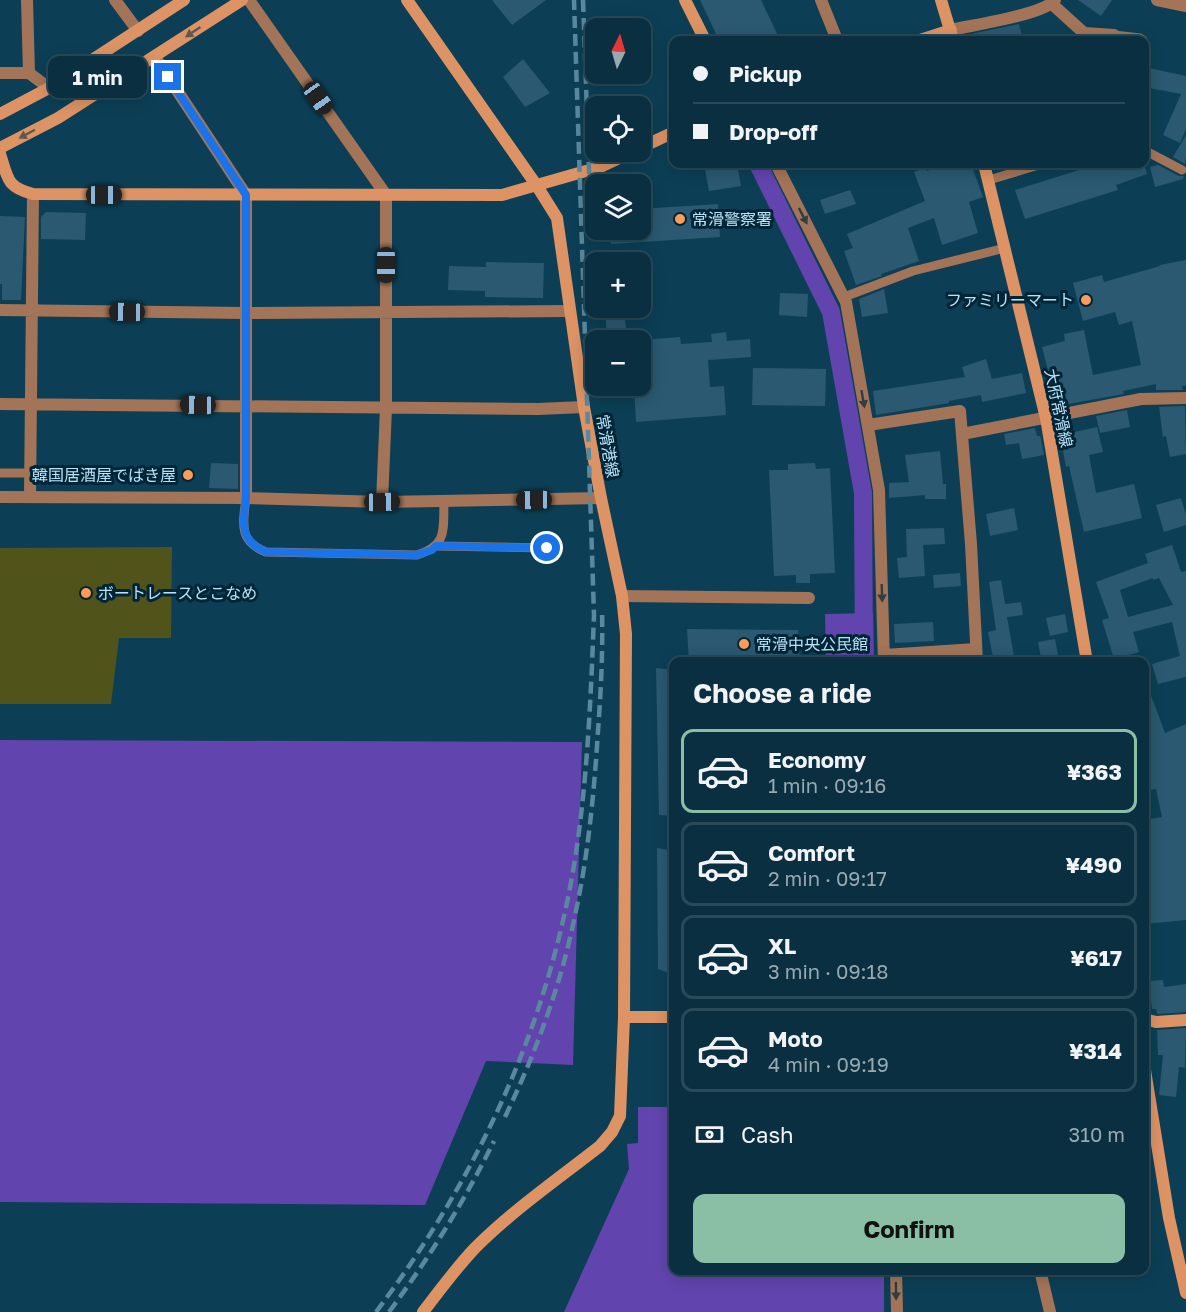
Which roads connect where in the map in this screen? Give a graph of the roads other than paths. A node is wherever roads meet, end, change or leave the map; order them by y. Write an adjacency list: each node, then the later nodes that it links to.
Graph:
1 (27, 0): 20 (street)
2 (115, 0): 13 (street)
3 (184, 0): 13 (street)
4 (242, 0): 19 (street, one-way to 19)
5 (249, 0): 38 (street)
6 (407, 0): 35 (street, 常滑港線)
7 (685, 0): 16 (street)
8 (822, 0): 17 (street)
9 (941, 0): 14 (street)
10 (1157, 0): 12 (street)
11 (1054, 2): 14 (street); 15 (street)
12 (1186, 6)
13 (138, 31): 22 (street)
14 (952, 35)
15 (1114, 35): 18 (lane)
16 (703, 36)
17 (836, 36)
18 (1123, 36)
19 (155, 57): 26 (street, one-way to 26); 37 (street)
20 (29, 73): 21 (street); 22 (street)
21 (0, 74)
22 (49, 88): 23 (street)
23 (0, 114)
24 (669, 134): 25 (street)
25 (651, 143)
26 (0, 148)
27 (1149, 153): 33 (lane)
28 (0, 154): 36 (street)
29 (611, 162): 35 (street)
30 (778, 168): 40 (street, one-way to 40)
31 (985, 168): 34 (street, 大府常滑線)
32 (1029, 168): 34 (lane)
33 (1182, 170)
34 (989, 180): 39 (street, 大府常滑線)
35 (537, 186): 38 (street); 43 (street, 常滑港線)
36 (33, 194): 37 (street); 42 (street)
37 (246, 195): 38 (street); 45 (street)
38 (386, 195): 44 (street)
39 (1005, 248): 40 (lane); 52 (street, 大府常滑線)
40 (844, 297): 53 (street, one-way to 53)
41 (0, 310): 42 (street)
42 (32, 310): 45 (street); 48 (street)
43 (570, 311): 44 (street); 50 (street, 常滑港線)
44 (386, 312): 45 (street); 51 (street)
45 (246, 313): 49 (street)
46 (1186, 398): 52 (street)
47 (0, 404): 48 (street)
48 (31, 404): 49 (street); 56 (street)
49 (246, 406): 51 (street); 59 (street)
50 (584, 407): 51 (street); 60 (street, 常滑港線)
51 (386, 408): 62 (street)
52 (1046, 417): 54 (street); 70 (street, 大府常滑線)
53 (868, 425): 54 (street); 68 (street, one-way to 68)
54 (962, 434): 67 (street)
55 (0, 473): 56 (lane)
56 (30, 473): 57 (street)
57 (30, 496): 58 (street); 59 (street)
58 (0, 497)
59 (246, 498): 62 (street); 63 (lane)
60 (601, 498): 61 (street); 65 (street, 常滑港線)
61 (444, 501): 62 (street); 63 (lane)
62 (382, 502)
63 (436, 546): 64 (lane)
64 (547, 548)
65 (622, 596): 66 (street); 71 (street, 常滑港線)
66 (809, 598)
67 (977, 655): 69 (street)
68 (884, 657)
69 (915, 657)
70 (1086, 657)
71 (624, 1017): 72 (street); 79 (street, 常滑港線)
72 (669, 1017)
73 (1149, 1020): 74 (street)
74 (1186, 1020)
75 (1149, 1095): 78 (street)
76 (896, 1275): 80 (street, one-way to 80)
77 (1041, 1275): 81 (street)
78 (1186, 1293)
79 (423, 1312)
80 (897, 1312)
81 (1050, 1312)

